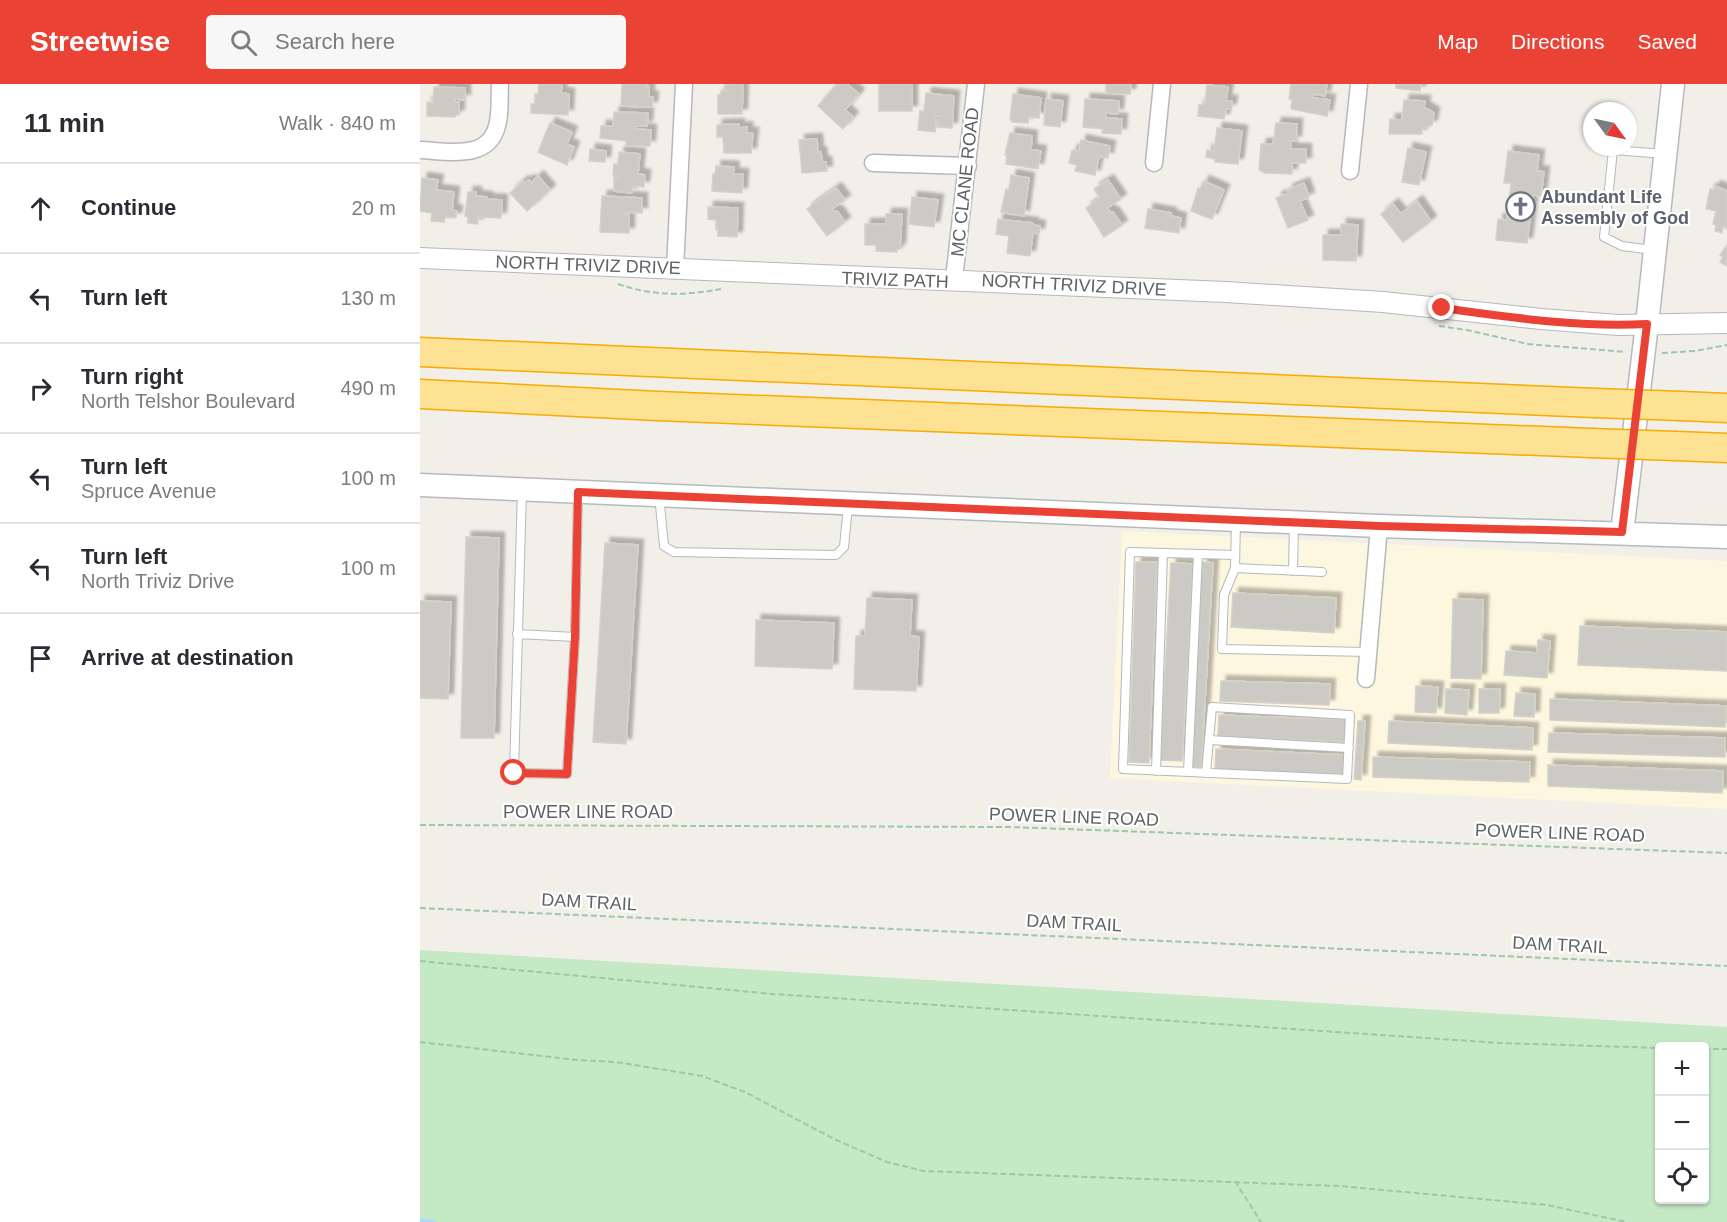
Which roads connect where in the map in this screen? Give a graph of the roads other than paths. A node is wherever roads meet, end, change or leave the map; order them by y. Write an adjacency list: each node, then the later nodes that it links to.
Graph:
1 (500, 84): 7 (street)
2 (684, 84): 15 (street)
3 (976, 84): 11 (street, MC CLANE ROAD)
4 (1162, 84): 10 (street)
5 (1359, 84): 12 (street)
6 (1673, 84): 8 (main road)
7 (420, 150)
8 (1665, 154): 13 (main road); 13 (lane)
9 (873, 163): 11 (street)
10 (1154, 163)
11 (968, 166): 16 (street, MC CLANE ROAD)
12 (1350, 171)
13 (1655, 251): 18 (main road)
14 (420, 258): 15 (street, NORTH TRIVIZ DRIVE)
15 (675, 268): 16 (street, NORTH TRIVIZ DRIVE)
16 (954, 279): 18 (street, NORTH TRIVIZ DRIVE)
17 (1727, 323): 18 (street, NORTH TRIVIZ DRIVE)
18 (1647, 324): 31 (main road)
19 (420, 352): 21 (highway, bridge)
20 (420, 394): 22 (highway, bridge)
21 (1727, 408)
22 (1727, 448)
23 (420, 485): 24 (main road)
24 (522, 489): 25 (main road); 39 (lane)
25 (578, 492): 26 (main road); 40 (lane)
26 (659, 495): 27 (main road); 27 (lane)
27 (848, 503): 28 (main road)
28 (1236, 519): 29 (main road); 35 (lane)
29 (1294, 522): 30 (main road); 37 (lane)
30 (1379, 526): 31 (main road); 41 (street)
31 (1622, 532): 32 (main road)
32 (1727, 537)
33 (1163, 553): 34 (lane); 45 (lane); 45 (lane)
34 (1197, 554): 35 (lane); 46 (lane)
35 (1235, 555): 36 (lane)
36 (1235, 568): 37 (lane); 41 (lane)
37 (1293, 571): 38 (lane)
38 (1322, 572)
39 (517, 634): 40 (lane); 40 (lane)
40 (575, 637)
41 (1368, 652): 42 (street)
42 (1366, 679)
43 (1209, 740): 44 (lane); 44 (lane); 47 (lane)
44 (1349, 748): 47 (lane)
45 (1156, 771): 46 (lane)
46 (1188, 772): 47 (lane)
47 (1206, 773)

